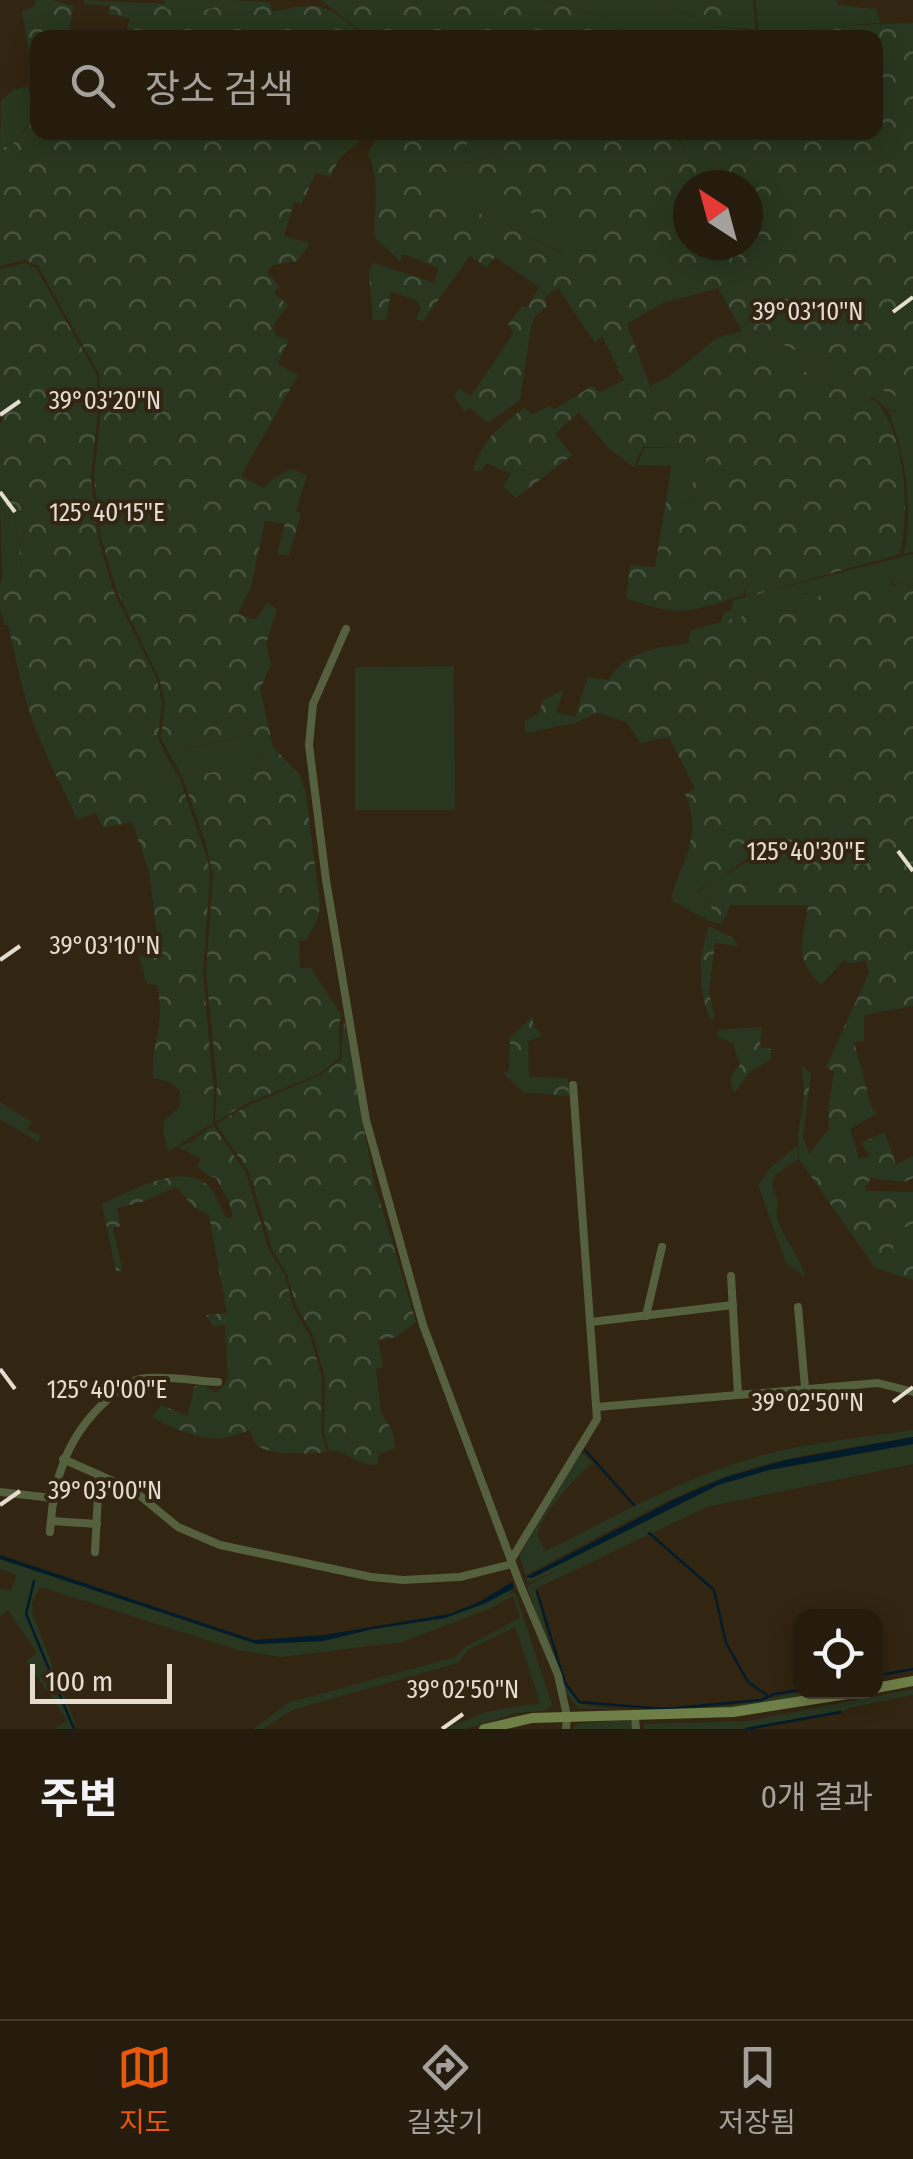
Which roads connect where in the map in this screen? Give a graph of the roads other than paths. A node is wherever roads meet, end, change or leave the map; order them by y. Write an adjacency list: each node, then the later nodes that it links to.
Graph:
1 (346, 629): 22 (street)
2 (572, 1084): 8 (street)
3 (662, 1246): 7 (street)
4 (731, 1276): 5 (street)
5 (732, 1305): 7 (street); 12 (street)
6 (798, 1307): 10 (street)
7 (646, 1316): 8 (street)
8 (591, 1322): 13 (street)
9 (218, 1382): 14 (street)
10 (806, 1388): 11 (street); 12 (street)
11 (913, 1392)
12 (738, 1394): 13 (street)
13 (596, 1407): 22 (street)
14 (63, 1459): 15 (street); 17 (street)
15 (99, 1476): 19 (street); 22 (street)
16 (0, 1492): 17 (street)
17 (52, 1498): 18 (street)
18 (51, 1521): 19 (street); 20 (street)
19 (97, 1524): 21 (street)
20 (50, 1532)
21 (96, 1552)
22 (511, 1562): 26 (street)
23 (913, 1681): 24 (main road)
24 (883, 1687)
25 (816, 1699): 27 (main road)
26 (566, 1723): 27 (main road); 28 (main road)
27 (636, 1723)
28 (484, 1729)

